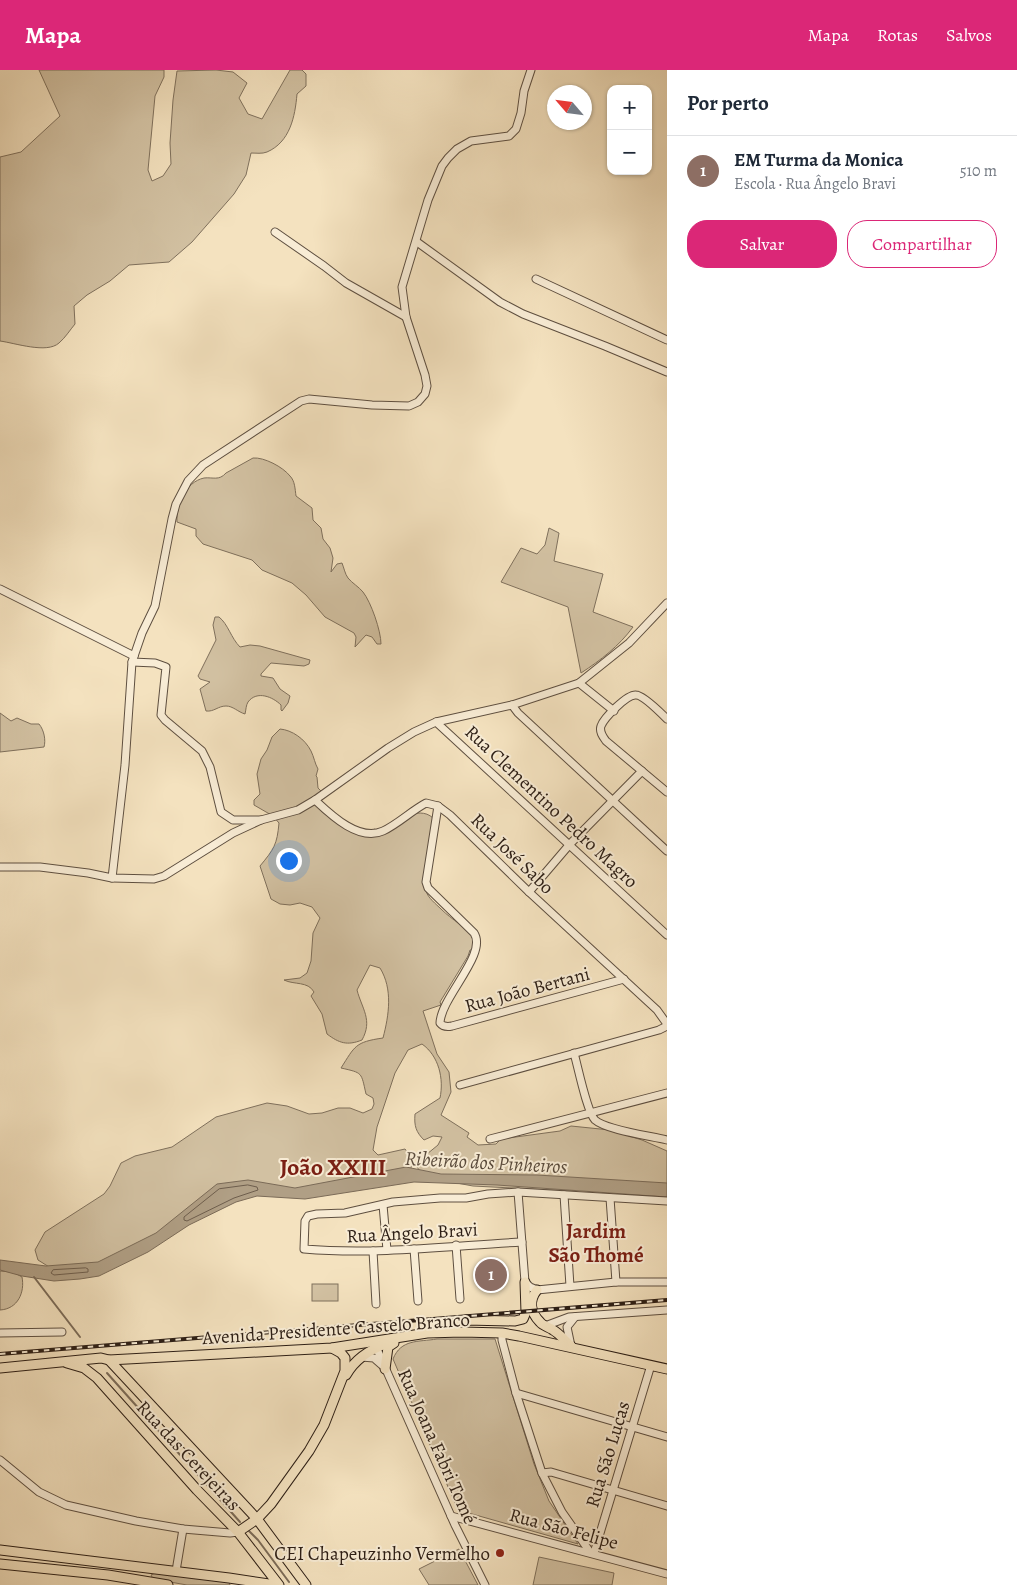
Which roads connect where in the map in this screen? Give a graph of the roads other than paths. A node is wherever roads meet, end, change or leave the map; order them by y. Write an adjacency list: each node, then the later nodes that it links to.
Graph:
1 (531, 70): 3 (street)
2 (275, 232): 5 (street)
3 (417, 242): 5 (street); 7 (street)
4 (536, 279): 6 (street)
5 (406, 317): 10 (street)
6 (667, 340)
7 (667, 372)
8 (0, 589): 10 (street)
9 (667, 603): 11 (street)
10 (133, 659): 21 (street); 25 (street)
11 (579, 683): 12 (street); 13 (street)
12 (512, 705): 15 (street); 19 (street)
13 (614, 711): 14 (street); 16 (street)
14 (667, 719)
15 (436, 722): 18 (street); 22 (street, Rua Clementino Pedro Magro)
16 (642, 771): 17 (street); 19 (street)
17 (667, 792)
18 (315, 800): 20 (street); 21 (street)
19 (612, 800): 22 (street); 23 (street)
20 (438, 806): 26 (street, Rua José Sabo); 28 (street, Rua João Bertani)
21 (261, 820): 25 (street)
22 (570, 844): 26 (street); 27 (street, Rua Clementino Pedro Magro)
23 (667, 851)
24 (0, 867): 25 (street)
25 (112, 878)
26 (529, 892): 28 (street, Rua José Sabo)
27 (667, 935)
28 (624, 979): 29 (street, Rua José Sabo)
29 (667, 1025): 30 (street)
30 (574, 1053): 31 (street); 33 (street)
31 (460, 1085)
32 (667, 1093): 33 (street)
33 (591, 1114): 34 (street); 35 (street)
34 (490, 1139)
35 (667, 1140)
36 (518, 1192): 37 (street); 40 (street); 41 (street)
37 (564, 1195): 38 (street); 49 (street)
38 (610, 1198): 39 (street); 47 (street)
39 (667, 1201)
40 (383, 1205): 44 (street); 45 (street, Rua Ângelo Bravi)
41 (522, 1242): 42 (street, Rua Ângelo Bravi); 46 (street)
42 (456, 1246): 43 (street, Rua Ângelo Bravi); 51 (street)
43 (414, 1248): 44 (street, Rua Ângelo Bravi); 52 (street)
44 (387, 1250): 45 (street, Rua Ângelo Bravi)
45 (373, 1251): 53 (street)
46 (525, 1282): 50 (street); 59 (main road)
47 (616, 1282): 48 (street); 49 (street)
48 (667, 1282)
49 (570, 1286): 50 (street)
50 (537, 1290): 56 (main road)
51 (460, 1299)
52 (418, 1301)
53 (376, 1304)
54 (667, 1310): 55 (street)
55 (575, 1317): 56 (street); 63 (street)
56 (545, 1326): 63 (main road)
57 (62, 1332): 58 (street)
58 (0, 1333)
59 (437, 1333): 60 (main road, Avenida Presidente Castelo Branco); 61 (main road, Avenida Presidente Castelo Branco)
60 (502, 1334): 63 (main road, Avenida Presidente Castelo Branco); 75 (street)
61 (400, 1338): 62 (main road, Avenida Presidente Castelo Branco); 64 (main road); 72 (main road)
62 (384, 1339): 64 (main road); 65 (main road, Avenida Presidente Castelo Branco)
63 (571, 1346): 69 (main road, Avenida Presidente Castelo Branco)
64 (376, 1347): 66 (main road); 72 (street, Rua Joana Fabri Tomé)
65 (332, 1348): 67 (main road, Avenida Presidente Castelo Branco); 74 (main road)
66 (361, 1357): 72 (street); 74 (main road)
67 (101, 1358): 68 (main road, Avenida Presidente Castelo Branco); 73 (main road); 83 (main road)
68 (64, 1362): 70 (main road, Avenida Presidente Castelo Branco); 73 (main road, Rua das Cerejeiras)
69 (651, 1365): 71 (main road, Avenida Presidente Castelo Branco); 76 (street, Rua São Lucas)
70 (0, 1368)
71 (667, 1368)
72 (386, 1369): 82 (street, Rua Joana Fabri Tomé)
73 (97, 1378): 84 (main road, Rua das Cerejeiras)
74 (341, 1383): 83 (main road)
75 (516, 1393): 76 (street); 79 (street)
76 (633, 1427): 77 (street); 80 (street, Rua São Lucas)
77 (667, 1437)
78 (0, 1460): 85 (street)
79 (542, 1473): 80 (street); 89 (street)
80 (613, 1490): 81 (street); 89 (street, Rua São Lucas)
81 (667, 1506)
82 (451, 1516): 89 (street, Rua São Felipe); 99 (street, Rua Joana Fabri Tomé)
83 (257, 1519): 87 (main road); 98 (main road)
84 (227, 1520): 86 (street); 87 (main road, Rua das Cerejeiras)
85 (183, 1529): 86 (street); 92 (street)
86 (221, 1532): 87 (street)
87 (238, 1532): 97 (main road, Rua das Cerejeiras)
88 (0, 1550): 91 (main road)
89 (592, 1552): 93 (street, Rua São Felipe)
90 (0, 1564): 96 (main road)
91 (154, 1570): 92 (main road); 96 (main road)
92 (176, 1571): 94 (main road)
93 (667, 1574)
94 (230, 1581): 95 (main road)
95 (239, 1582): 97 (main road)
96 (165, 1584)
97 (277, 1585)
98 (306, 1585)
99 (485, 1585)

